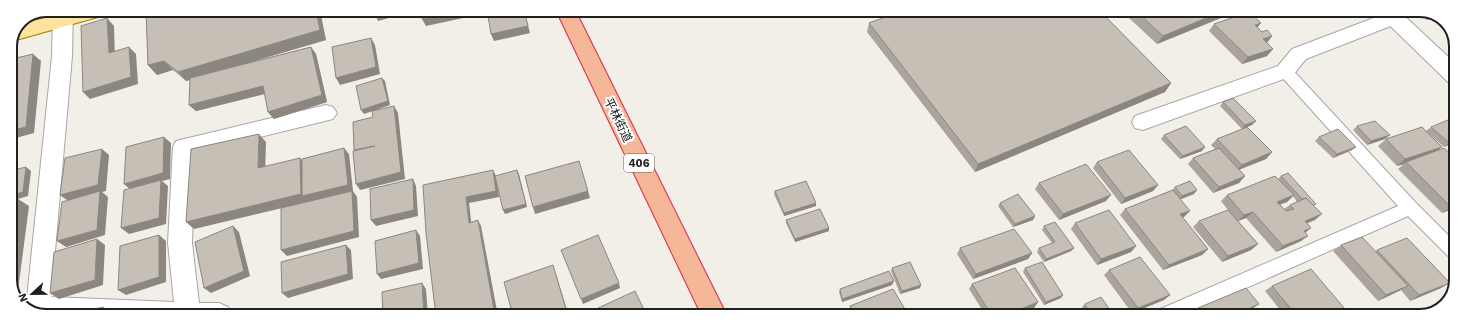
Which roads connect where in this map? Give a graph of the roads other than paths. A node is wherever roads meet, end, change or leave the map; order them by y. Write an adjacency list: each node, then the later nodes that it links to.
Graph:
1 (58, 17): 6 (main road)
2 (63, 17): 13 (street)
3 (568, 17): 15 (highway, 平林街道 / 406)
4 (1384, 17): 8 (street)
5 (1394, 17): 7 (street)
6 (21, 31)
7 (1449, 70)
8 (1285, 71): 10 (street); 11 (lane)
9 (326, 113): 14 (street)
10 (1143, 122)
11 (1410, 208): 12 (lane); 16 (lane)
12 (1449, 246)
13 (38, 308)
14 (187, 309)
15 (712, 309)
16 (1180, 309)

